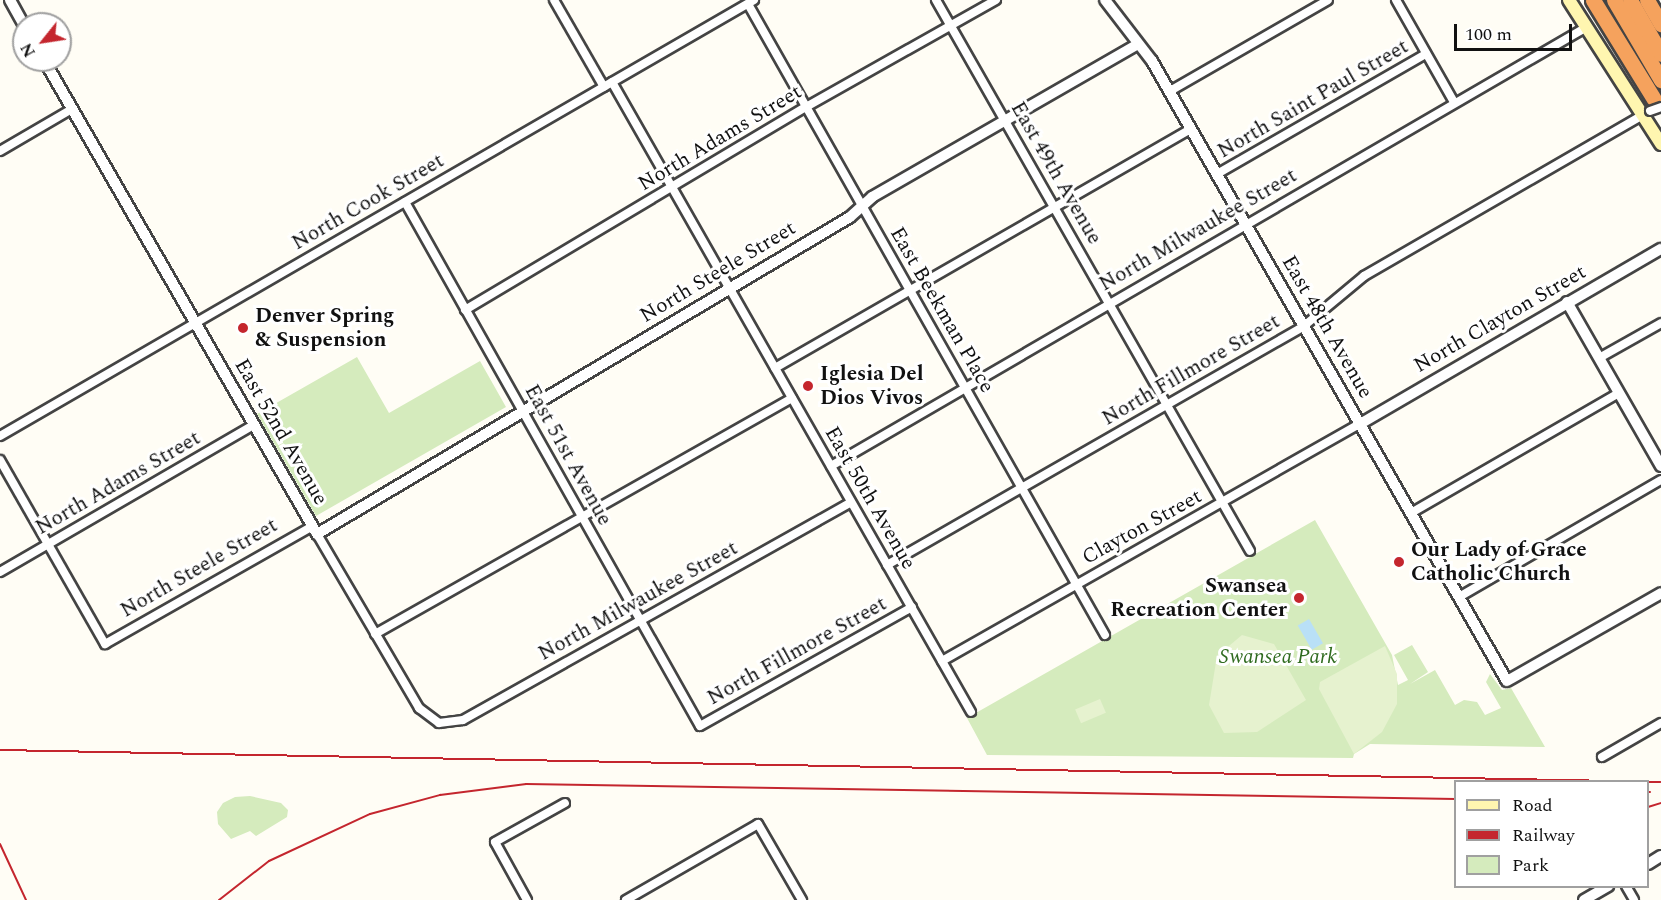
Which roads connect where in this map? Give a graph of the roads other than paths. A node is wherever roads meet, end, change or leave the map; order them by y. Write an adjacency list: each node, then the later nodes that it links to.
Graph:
1 (554, 0): 21 (street, East 50th Avenue)
2 (936, 0): 14 (street, East 49th Avenue)
3 (996, 0): 14 (street, North Adams Street)
4 (1105, 0): 16 (street, East 48th Avenue)
5 (1328, 0): 22 (street)
6 (1396, 0): 17 (street)
7 (1569, 0): 15 (main road)
8 (1593, 0): 25 (highway)
9 (1614, 0): 20 (highway)
10 (1630, 0): 18 (highway)
11 (1647, 0): 13 (highway)
12 (751, 2): 21 (street, North Cook Street); 24 (street, East Beekman Place)
13 (1661, 24)
14 (951, 26): 24 (street, North Adams Street); 27 (street, East 49th Avenue)
15 (1585, 28): 23 (street, North Milwaukee Street); 25 (main road)
16 (1138, 44): 22 (street, East 48th Avenue); 27 (street, North Steele Street)
17 (1426, 54): 23 (street); 31 (street, North Saint Paul Street)
18 (1661, 54)
19 (51, 72): 26 (street, East 52nd Avenue)
20 (1661, 80)
21 (608, 84): 32 (street, East 50th Avenue); 33 (street, North Cook Street)
22 (1170, 92): 28 (street, East 48th Avenue)
23 (1454, 102): 36 (street, North Milwaukee Street)
24 (806, 107): 32 (street, North Adams Street); 34 (street, East Beekman Place)
25 (1652, 108): 29 (main road); 45 (street, North Fillmore Street)
26 (72, 109): 30 (street); 43 (street, East 52nd Avenue)
27 (1006, 121): 34 (street, North Steele Street); 35 (street, East 49th Avenue)
28 (1191, 129): 31 (street, East 48th Avenue); 35 (street, North Saint Paul Street)
29 (1661, 144)
30 (0, 151)
31 (1217, 174): 36 (street, East 48th Avenue)
32 (672, 188): 38 (street, East 50th Avenue); 42 (street, North Adams Street)
33 (405, 202): 42 (street, East 51st Avenue); 43 (street, North Cook Street)
34 (861, 207): 38 (street, North Steele Street); 39 (street, East Beekman Place)
35 (1055, 207): 39 (street, North Saint Paul Street); 41 (street, East 49th Avenue)
36 (1245, 223): 41 (street, North Milwaukee Street); 45 (street, East 48th Avenue)
37 (1661, 249): 40 (street, North Clayton Street)
38 (729, 288): 47 (street, East 50th Avenue); 52 (street, North Steele Street)
39 (910, 291): 47 (street, North Saint Paul Street); 48 (street, East Beekman Place)
40 (1568, 302): 46 (street); 53 (street, North Clayton Street)
41 (1109, 303): 48 (street, North Milwaukee Street); 51 (street, East 49th Avenue)
42 (465, 310): 52 (street, East 51st Avenue)
43 (195, 323): 54 (street, East 52nd Avenue); 55 (street, North Cook Street)
44 (1661, 323): 46 (street)
45 (1304, 326): 51 (street, North Fillmore Street); 53 (street, East 48th Avenue)
46 (1599, 358): 49 (street)
47 (775, 368): 50 (street, East 50th Avenue)
48 (965, 388): 57 (street, North Milwaukee Street); 60 (street, East Beekman Place)
49 (1619, 393): 58 (street); 63 (street)
50 (792, 398): 57 (street, East 50th Avenue); 64 (street)
51 (1166, 404): 60 (street, North Fillmore Street); 62 (street, East 49th Avenue)
52 (522, 411): 64 (street, East 51st Avenue); 65 (street, North Steele Street)
53 (1360, 424): 62 (street, Clayton Street); 63 (street, East 48th Avenue)
54 (254, 425): 65 (street, East 52nd Avenue); 66 (street, North Adams Street)
55 (0, 436)
56 (0, 460): 66 (street)
57 (831, 466): 61 (street, East 50th Avenue)
58 (1661, 466)
59 (1661, 480): 72 (street)
60 (1022, 487): 68 (street, North Fillmore Street); 70 (street, East Beekman Place)
61 (851, 502): 68 (street, East 50th Avenue); 74 (street, North Milwaukee Street)
62 (1223, 502): 67 (street, East 49th Avenue); 70 (street, Clayton Street)
63 (1411, 513): 72 (street, East 48th Avenue)
64 (582, 517): 74 (street, East 51st Avenue); 75 (street)
65 (315, 530): 66 (street, North Steele Street); 75 (street, East 52nd Avenue)
66 (48, 544): 69 (street, North Adams Street)
67 (1250, 551)
68 (887, 565): 73 (street, East 50th Avenue)
69 (0, 572)
70 (1077, 585): 76 (street, East Beekman Place); 77 (street, Clayton Street)
71 (1661, 593): 72 (street, East 48th Avenue)
72 (1459, 597)
73 (912, 608): 77 (street, East 50th Avenue); 81 (street, North Fillmore Street)
74 (640, 620): 79 (street, North Milwaukee Street); 81 (street, East 51st Avenue)
75 (375, 634): 79 (street, East 52nd Avenue)
76 (1105, 634)
77 (942, 661): 78 (street, East 50th Avenue)
78 (971, 712)
79 (439, 723)
80 (1661, 723): 82 (street)
81 (700, 726)
82 (1602, 757)
83 (565, 803): 85 (street)
84 (1605, 888): 88 (street)
85 (527, 900)
86 (626, 900): 87 (street)
87 (802, 900)
88 (1584, 900)

